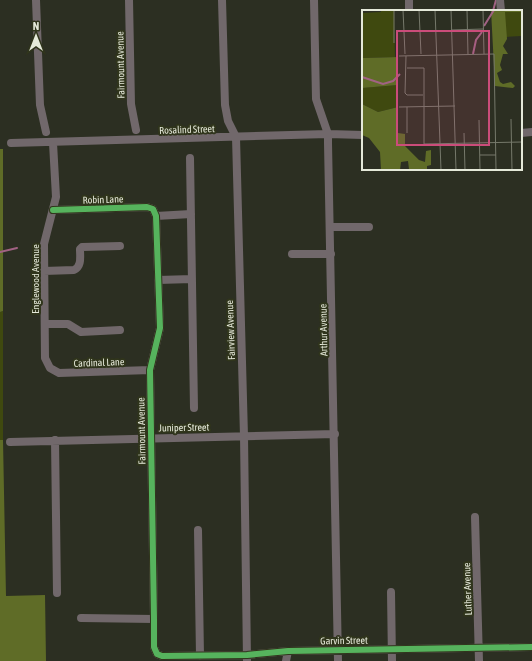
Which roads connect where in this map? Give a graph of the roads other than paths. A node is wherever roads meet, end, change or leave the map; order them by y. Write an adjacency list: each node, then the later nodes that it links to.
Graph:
1 (36, 0): 8 (street)
2 (129, 0): 7 (street, Fairmount Avenue)
3 (222, 0): 13 (street, Fairview Avenue)
4 (314, 0): 11 (street, Arthur Avenue)
5 (500, 0): 6 (street)
6 (501, 10)
7 (136, 130)
8 (46, 132)
9 (532, 132): 10 (street)
10 (522, 133)
11 (328, 134): 12 (street, Rosalind Street); 13 (street, Rosalind Street); 20 (street, Arthur Avenue)
12 (362, 135)
13 (236, 137): 15 (street, Rosalind Street); 34 (street, Fairview Avenue)
14 (11, 143): 15 (street, Rosalind Street)
15 (53, 143): 17 (street, Englewood Avenue)
16 (190, 158): 19 (street)
17 (53, 210): 18 (street, Robin Lane); 25 (street, Englewood Avenue)
18 (154, 212): 19 (street, Robin Lane); 27 (street, Fairmount Avenue)
19 (191, 214): 26 (street)
20 (331, 227): 21 (street); 24 (street, Arthur Avenue)
21 (369, 227)
22 (120, 246): 25 (street)
23 (292, 254): 24 (street)
24 (331, 254): 33 (street, Arthur Avenue)
25 (44, 271): 28 (street, Englewood Avenue)
26 (192, 279): 27 (street); 32 (street)
27 (158, 280): 31 (street, Fairmount Avenue)
28 (45, 324): 29 (street); 30 (street, Englewood Avenue)
29 (120, 330)
30 (50, 368): 31 (street, Cardinal Lane)
31 (150, 370): 35 (street, Fairmount Avenue)
32 (194, 408)
33 (335, 434): 34 (street, Juniper Street); 47 (street, Arthur Avenue)
34 (244, 436): 35 (street, Juniper Street); 51 (street, Fairview Avenue)
35 (151, 438): 36 (street, Juniper Street); 43 (street, Fairmount Avenue)
36 (55, 440): 37 (street, Juniper Street); 41 (street)
37 (10, 442)
38 (475, 517): 44 (street, Luther Avenue)
39 (198, 530): 50 (street)
40 (391, 592): 46 (street)
41 (57, 593)
42 (81, 618): 43 (street)
43 (154, 619): 49 (street, Fairmount Avenue)
44 (479, 647): 45 (street, Garvin Street); 46 (street, Garvin Street); 55 (street, Luther Avenue)
45 (532, 647)
46 (392, 649): 47 (street, Garvin Street); 54 (street)
47 (338, 650): 48 (street, Garvin Street); 53 (street, Arthur Avenue)
48 (288, 651): 51 (street, Garvin Street); 52 (street)
49 (157, 654): 50 (street, Garvin Street)
50 (200, 656): 51 (street, Garvin Street)
51 (247, 658)
52 (286, 661)
53 (338, 661)
54 (392, 661)
55 (479, 661)

